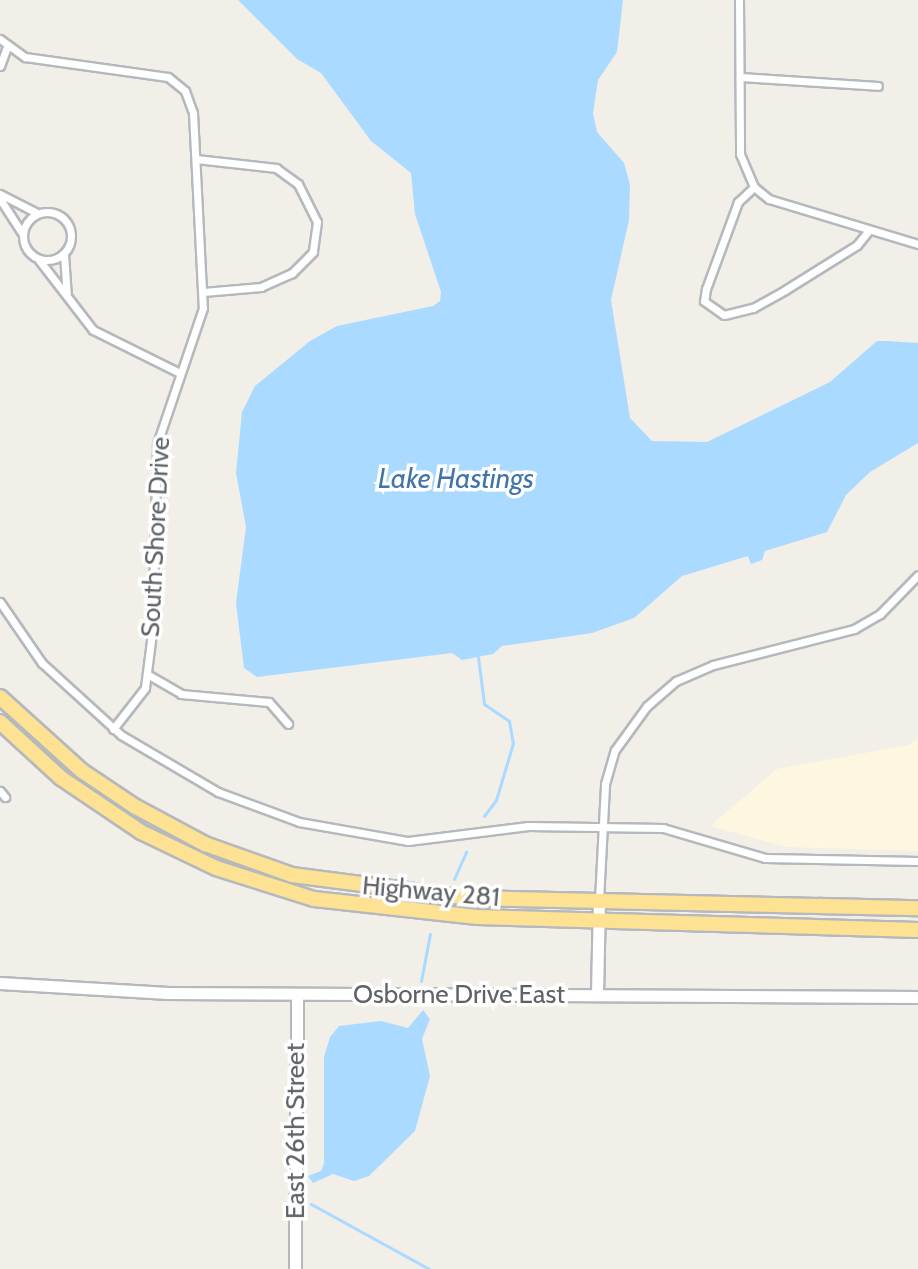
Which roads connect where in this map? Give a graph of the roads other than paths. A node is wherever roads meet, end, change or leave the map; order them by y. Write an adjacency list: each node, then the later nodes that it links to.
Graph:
1 (739, 0): 5 (street)
2 (0, 39): 3 (street)
3 (7, 47): 4 (street); 7 (street, South Shore Drive)
4 (0, 66)
5 (740, 77): 6 (street); 8 (street)
6 (878, 86)
7 (196, 159): 16 (street, South Shore Drive); 16 (street)
8 (754, 187): 11 (street); 11 (street)
9 (0, 197): 10 (street); 12 (street)
10 (39, 213): 12 (street); 14 (street)
11 (869, 230): 13 (street)
12 (22, 233): 15 (street)
13 (918, 244)
14 (65, 253): 15 (street); 17 (street)
15 (39, 260): 17 (street)
16 (203, 292): 18 (street, South Shore Drive)
17 (68, 295): 18 (street)
18 (180, 373): 21 (street, South Shore Drive)
19 (918, 575): 26 (street)
20 (0, 602): 25 (street)
21 (147, 674): 24 (street); 25 (street, South Shore Drive)
22 (0, 697): 28 (highway, Highway 281)
23 (0, 722): 30 (highway, Highway 281)
24 (288, 724)
25 (113, 729): 26 (street)
26 (599, 825): 27 (street); 28 (street)
27 (918, 861)
28 (599, 900): 29 (highway, Highway 281); 30 (street)
29 (918, 908)
30 (598, 919): 31 (highway, Highway 281); 34 (street)
31 (918, 930)
32 (0, 983): 33 (street, Osborne Drive East)
33 (297, 994): 34 (street, Osborne Drive East); 36 (street, East 26th Street)
34 (597, 995): 35 (street, Osborne Drive East)
35 (918, 997)
36 (295, 1269)

